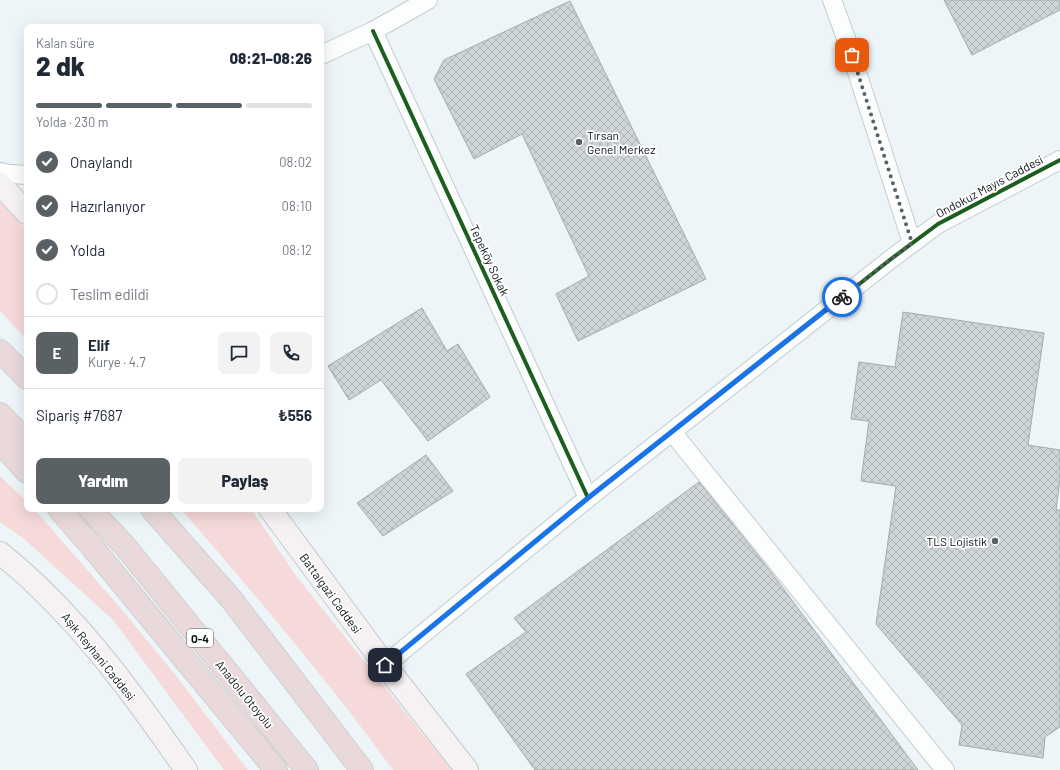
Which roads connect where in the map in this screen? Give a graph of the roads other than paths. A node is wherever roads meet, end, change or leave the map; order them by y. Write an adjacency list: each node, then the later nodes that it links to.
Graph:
1 (428, 0): 3 (street)
2 (832, 0): 10 (street)
3 (373, 31): 4 (street); 18 (street, Tepeköy Sokak)
4 (324, 54)
5 (1060, 160): 10 (street, Ondokuz Mayıs Caddesi)
6 (0, 172): 7 (street)
7 (24, 174)
8 (0, 184): 9 (main road)
9 (24, 211)
10 (912, 243): 14 (street, Ondokuz Mayıs Caddesi)
11 (0, 350): 12 (highway)
12 (24, 375)
13 (0, 414): 15 (highway)
14 (672, 432): 18 (street, Ondokuz Mayıs Caddesi); 30 (street)
15 (24, 439)
16 (0, 442): 17 (highway)
17 (24, 469)
18 (588, 498): 24 (street, Ondokuz Mayıs Caddesi)
19 (62, 512): 26 (highway)
20 (93, 512): 27 (highway, Anadolu Otoyolu / O-4)
21 (155, 512): 28 (highway)
22 (272, 512): 24 (main road, Battalgazi Caddesi)
23 (0, 552): 25 (main road, Aşık Reyhani Caddesi)
24 (385, 665): 29 (main road, Battalgazi Caddesi)
25 (186, 770)
26 (276, 770)
27 (307, 770)
28 (362, 770)
29 (467, 770)
30 (945, 770)

